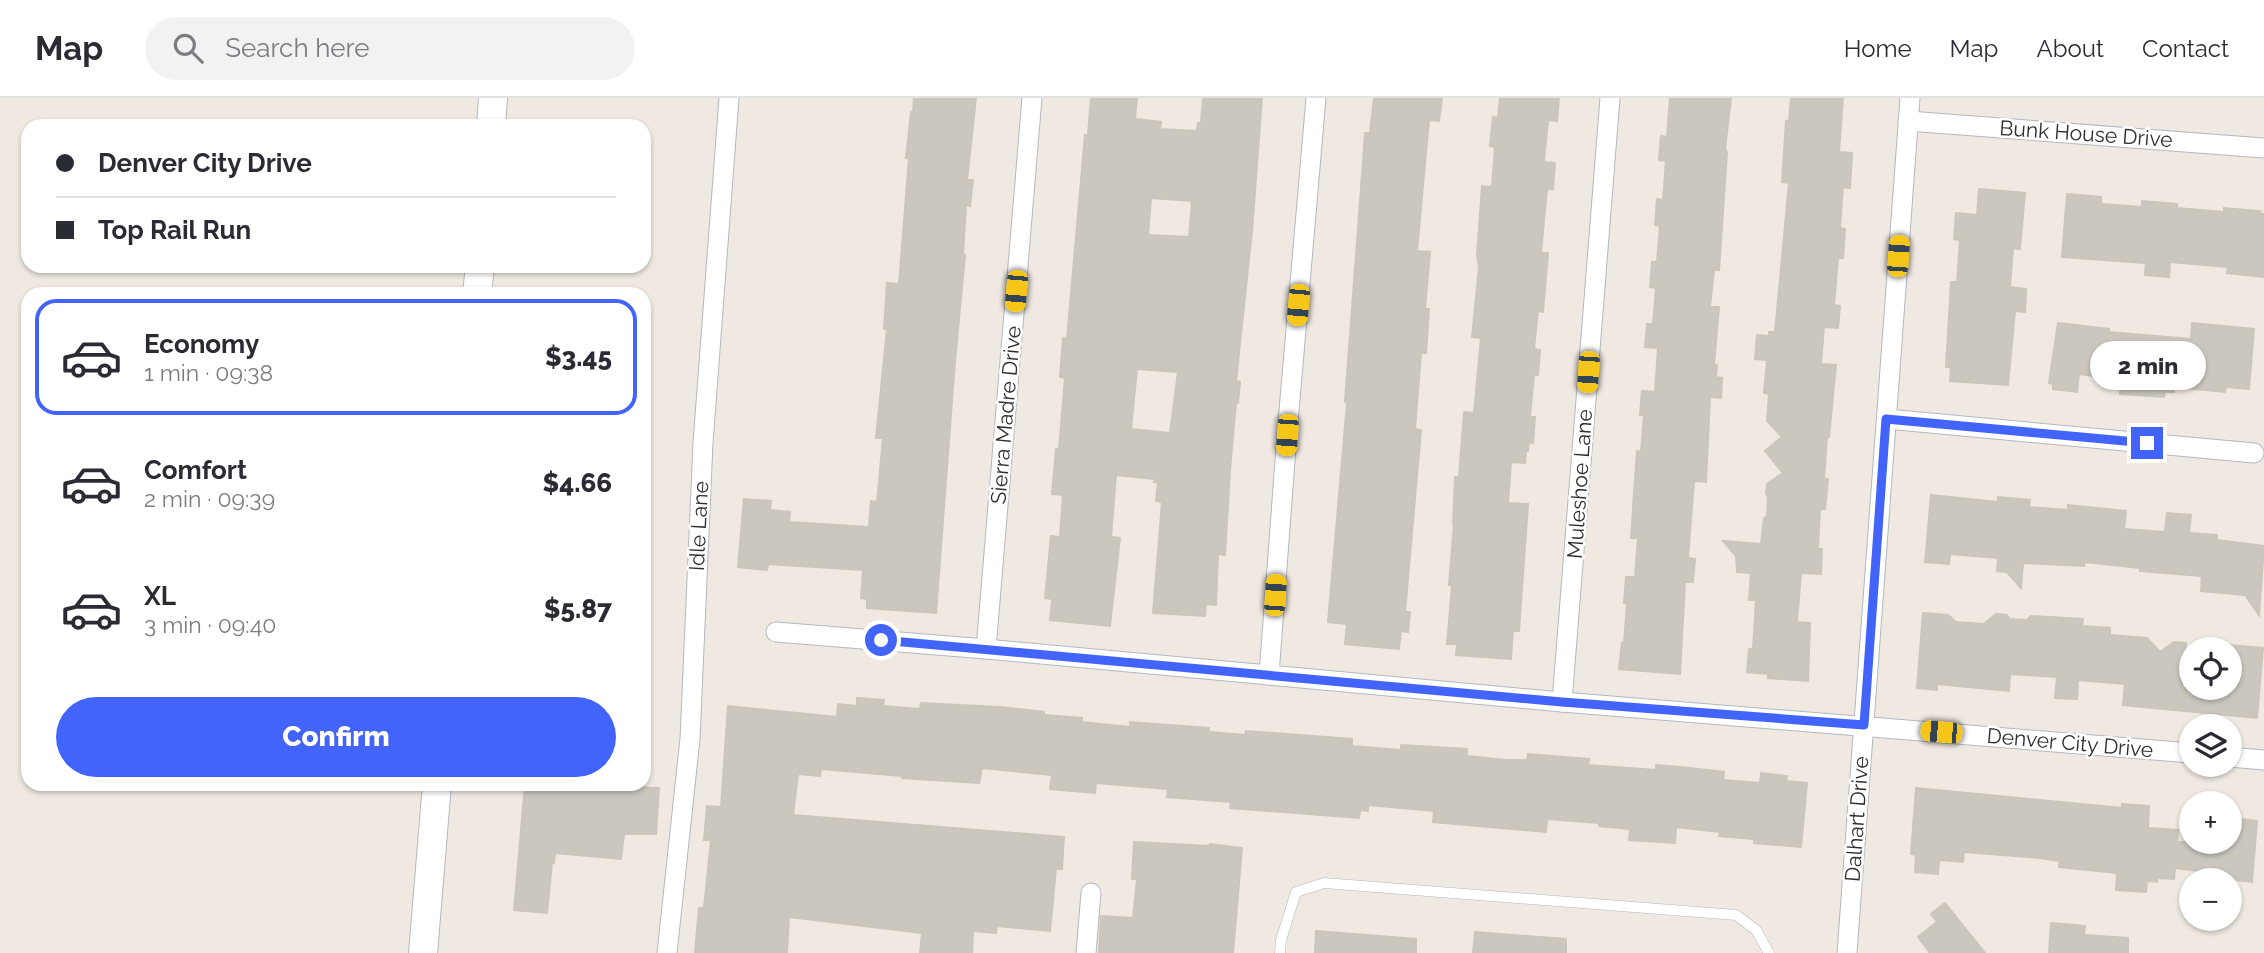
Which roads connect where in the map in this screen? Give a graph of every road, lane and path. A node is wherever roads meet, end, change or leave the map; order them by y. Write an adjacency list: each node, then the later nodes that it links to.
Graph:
1 (494, 98): 7 (street)
2 (729, 98): 23 (street, Idle Lane)
3 (1032, 98): 13 (street, Sierra Madre Drive)
4 (1316, 98): 14 (street)
5 (1610, 98): 15 (street, Muleshoe Lane)
6 (1910, 98): 8 (street, Dalhart Drive)
7 (492, 119)
8 (1908, 121): 9 (street, Bunk House Drive); 10 (street, Dalhart Drive)
9 (2264, 148)
10 (1886, 419): 11 (street); 16 (street, Dalhart Drive)
11 (2254, 453)
12 (776, 632): 13 (street, Denver City Drive)
13 (986, 649): 14 (street, Denver City Drive)
14 (1269, 675): 15 (street, Denver City Drive)
15 (1562, 702): 16 (street, Denver City Drive)
16 (1864, 725): 17 (street, Denver City Drive); 27 (street, Dalhart Drive)
17 (2179, 752)
18 (2242, 758): 19 (street)
19 (2264, 760)
20 (436, 791): 22 (street)
21 (1091, 893): 24 (street)
22 (423, 953)
23 (667, 953)
24 (1086, 953)
25 (1280, 953): 26 (lane)
26 (1769, 953)
27 (1847, 953)

